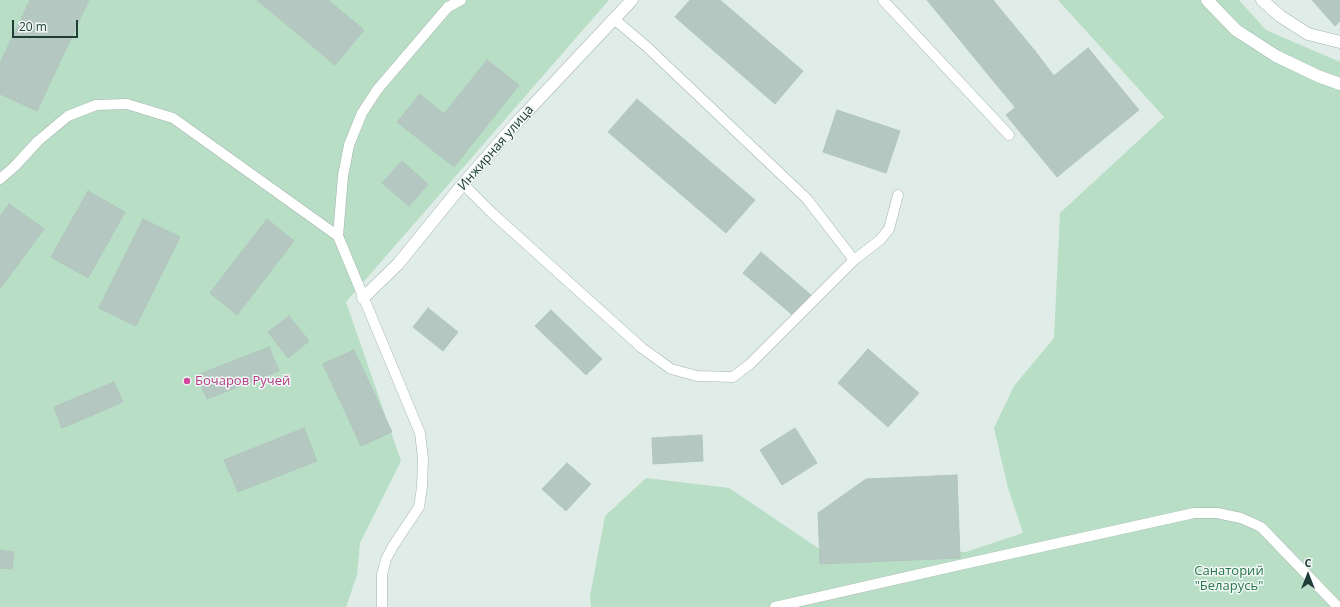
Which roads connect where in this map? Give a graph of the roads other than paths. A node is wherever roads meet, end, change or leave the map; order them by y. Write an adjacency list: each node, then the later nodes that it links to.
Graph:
1 (461, 0): 13 (lane)
2 (632, 0): 6 (street, Инжирная улица)
3 (883, 0): 9 (lane)
4 (1207, 0): 8 (street)
5 (1262, 0): 7 (street)
6 (614, 19): 11 (street, Инжирная улица); 14 (lane)
7 (1340, 42)
8 (1340, 84)
9 (1009, 135)
10 (0, 179): 13 (lane)
11 (463, 184): 14 (lane); 15 (street, Инжирная улица)
12 (898, 196): 14 (lane)
13 (338, 236): 15 (lane)
14 (854, 260)
15 (363, 298): 16 (lane)
16 (382, 607)
17 (774, 607): 18 (lane)
18 (1338, 607)

